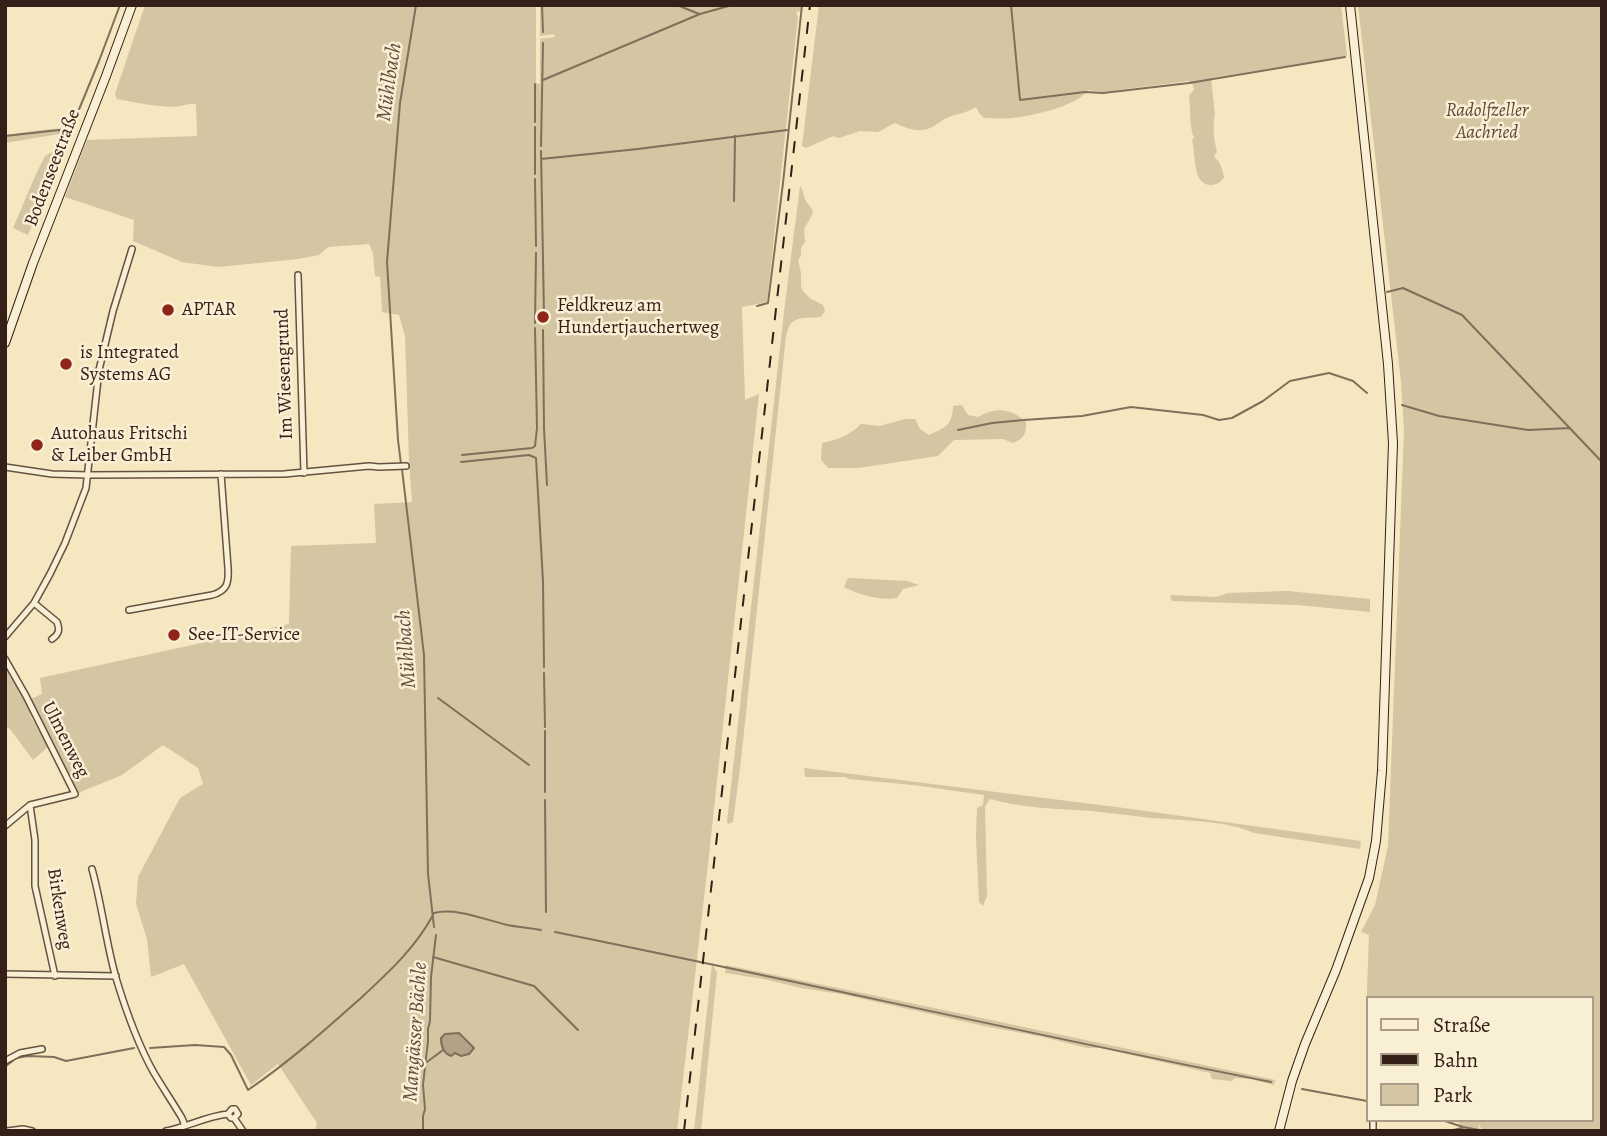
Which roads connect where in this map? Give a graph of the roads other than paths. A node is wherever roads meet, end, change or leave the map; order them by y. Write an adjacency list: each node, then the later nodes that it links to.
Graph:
1 (132, 5): 5 (main road, Bodenseestraße)
2 (1350, 5): 29 (main road)
3 (132, 249): 10 (street)
4 (298, 275): 8 (street, Im Wiesengrund)
5 (5, 343)
6 (403, 466): 8 (street)
7 (5, 467): 10 (street)
8 (304, 473): 9 (street)
9 (221, 474): 10 (street); 12 (street)
10 (88, 475): 11 (street)
11 (34, 603): 13 (street); 14 (street)
12 (129, 611)
13 (5, 638)
14 (52, 639)
15 (5, 659): 16 (street, Ulmenweg)
16 (30, 805): 17 (street); 21 (street, Birkenweg)
17 (5, 826)
18 (92, 869): 20 (street)
19 (5, 974): 21 (street)
20 (116, 975): 21 (street); 24 (street)
21 (55, 976)
22 (42, 1049): 23 (street)
23 (5, 1062)
24 (185, 1126): 27 (street); 28 (street)
25 (7, 1131): 26 (street)
26 (32, 1131)
27 (166, 1131)
28 (243, 1131)
29 (1279, 1131)

